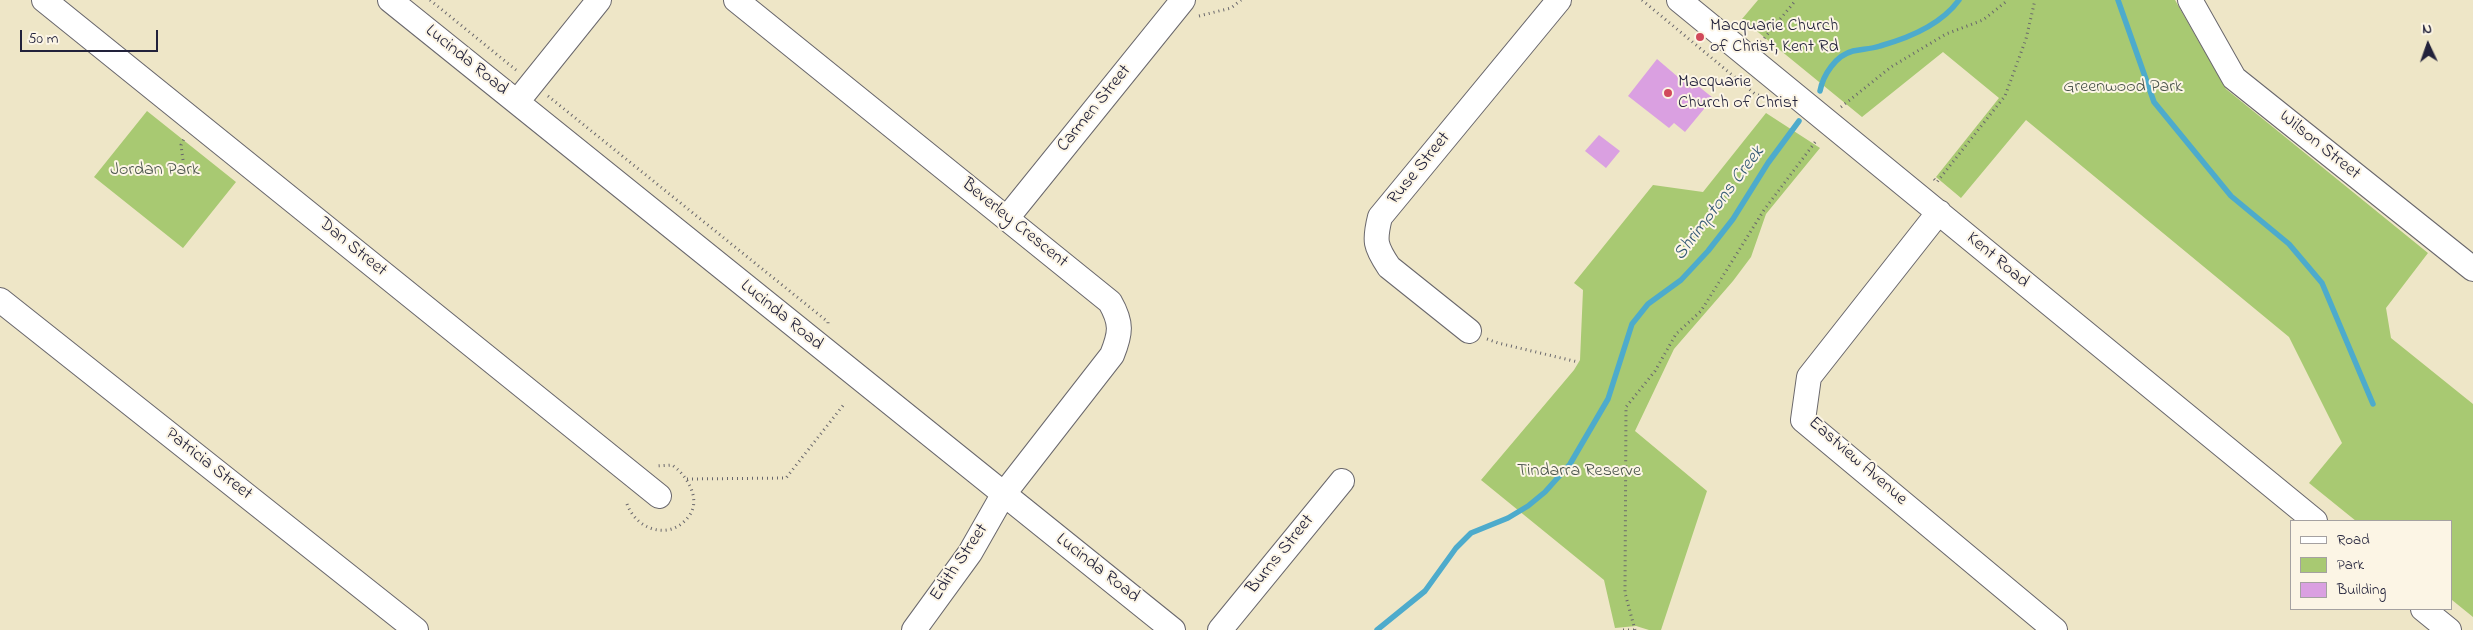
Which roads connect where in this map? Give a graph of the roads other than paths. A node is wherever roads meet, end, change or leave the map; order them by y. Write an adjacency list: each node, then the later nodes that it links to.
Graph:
1 (44, 0): 17 (street, Dan Street)
2 (390, 0): 9 (street, Lucinda Road)
3 (599, 0): 9 (street)
4 (736, 0): 11 (street, Beverley Crescent)
5 (1183, 0): 11 (street, Carmen Street)
6 (1560, 0): 14 (street, Ruse Street)
7 (1679, 0): 10 (street, Kent Road)
8 (2190, 0): 12 (street, Wilson Street)
9 (517, 102): 16 (street, Lucinda Road)
10 (1939, 212): 18 (street, Kent Road); 24 (street, Eastview Avenue)
11 (1007, 218): 16 (street, Beverley Crescent)
12 (2473, 269)
13 (0, 300): 20 (street, Patricia Street)
14 (1469, 331)
15 (1342, 481): 23 (street, Burns Street)
16 (1003, 495): 21 (street, Edith Street); 22 (street, Lucinda Road)
17 (659, 496)
18 (2314, 520)
19 (2424, 610): 25 (street)
20 (416, 630)
21 (914, 630)
22 (1173, 630)
23 (1220, 630)
24 (2055, 630)
25 (2449, 630)

